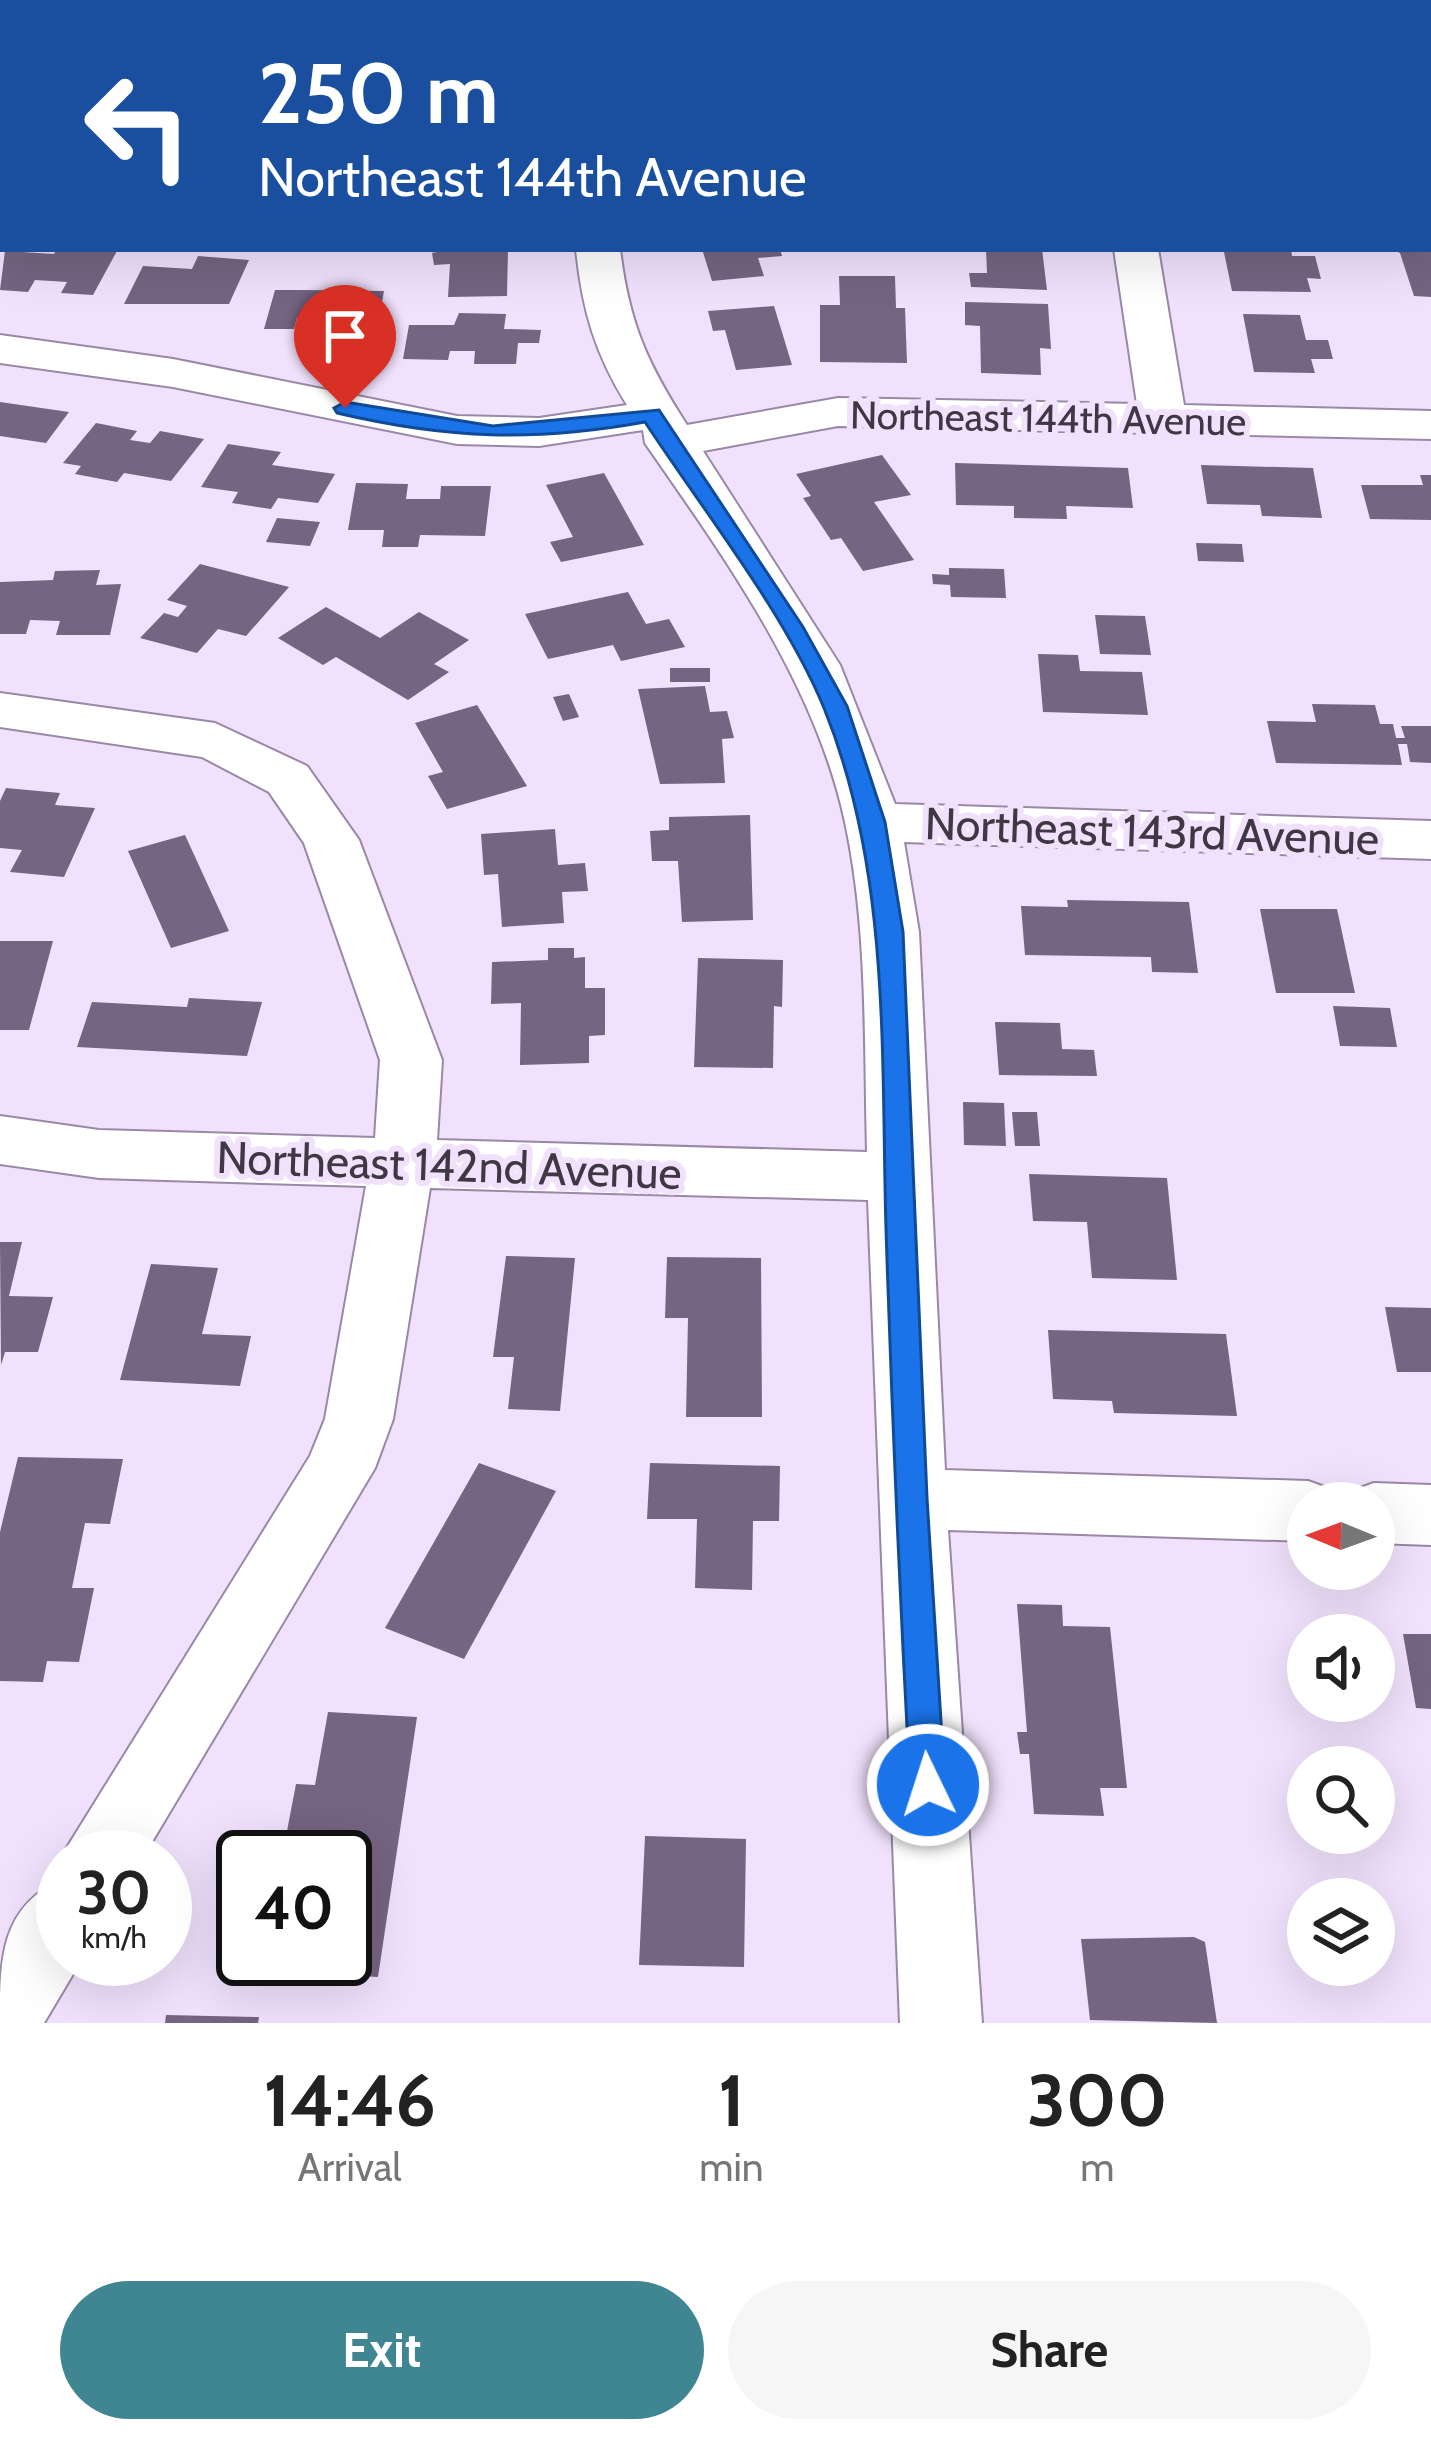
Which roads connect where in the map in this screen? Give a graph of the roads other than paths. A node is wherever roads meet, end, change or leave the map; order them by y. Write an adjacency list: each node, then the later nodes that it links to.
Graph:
1 (598, 252): 6 (street)
2 (1136, 252): 4 (street)
3 (0, 349): 6 (street, Northeast 144th Avenue)
4 (1163, 420): 5 (street, Northeast 144th Avenue); 6 (street, Northeast 144th Avenue)
5 (1431, 425)
6 (660, 429): 8 (street)
7 (0, 710): 11 (street)
8 (873, 822): 9 (street, Northeast 143rd Avenue); 12 (street)
9 (1431, 840)
10 (0, 1139): 11 (street, Northeast 142nd Avenue)
11 (405, 1165): 12 (street, Northeast 142nd Avenue); 17 (street)
12 (900, 1177): 13 (street)
13 (911, 1498): 14 (street); 20 (street)
14 (1287, 1510)
15 (1395, 1514): 16 (street)
16 (1431, 1515)
17 (117, 1830)
18 (36, 1961): 19 (street)
19 (0, 2019)
20 (941, 2023)

